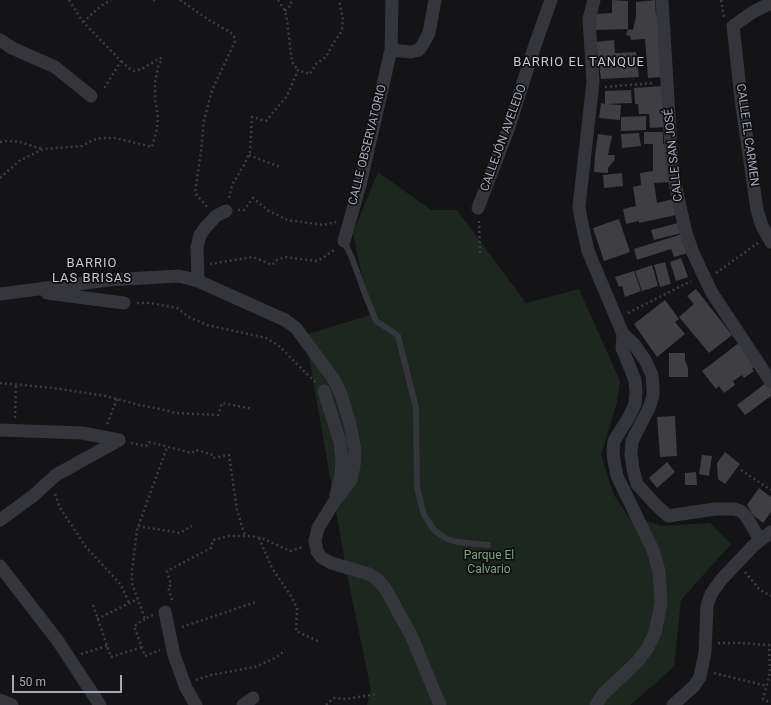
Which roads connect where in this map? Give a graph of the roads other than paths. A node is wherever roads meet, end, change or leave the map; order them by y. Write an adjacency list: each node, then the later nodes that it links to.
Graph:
1 (392, 0): 8 (street, CALLE OBSERVATORIO)
2 (435, 0): 8 (street)
3 (551, 0): 10 (street, CALLEJÓN AVELEDO)
4 (594, 0): 18 (street)
5 (662, 0): 19 (street, CALLE SAN JOSÉ)
6 (771, 3): 12 (street, CALLE EL CARMEN)
7 (0, 40): 9 (street)
8 (391, 50): 13 (street, CALLE OBSERVATORIO)
9 (91, 96)
10 (478, 208)
11 (221, 214): 14 (street)
12 (769, 239)
13 (344, 241): 26 (lane)
14 (198, 281): 15 (street); 22 (street)
15 (34, 290): 16 (street); 17 (street)
16 (0, 294)
17 (124, 303)
18 (623, 334): 25 (street); 34 (street)
19 (771, 382)
20 (324, 391): 22 (street)
21 (0, 430): 23 (street)
22 (334, 502): 33 (street)
23 (0, 520)
24 (771, 532): 25 (street)
25 (760, 540): 35 (street)
26 (488, 545)
27 (0, 566): 31 (street)
28 (165, 612): 32 (street)
29 (0, 700): 30 (street)
30 (12, 705)
31 (100, 705)
32 (196, 705)
33 (440, 705)
34 (596, 705)
35 (673, 705)

